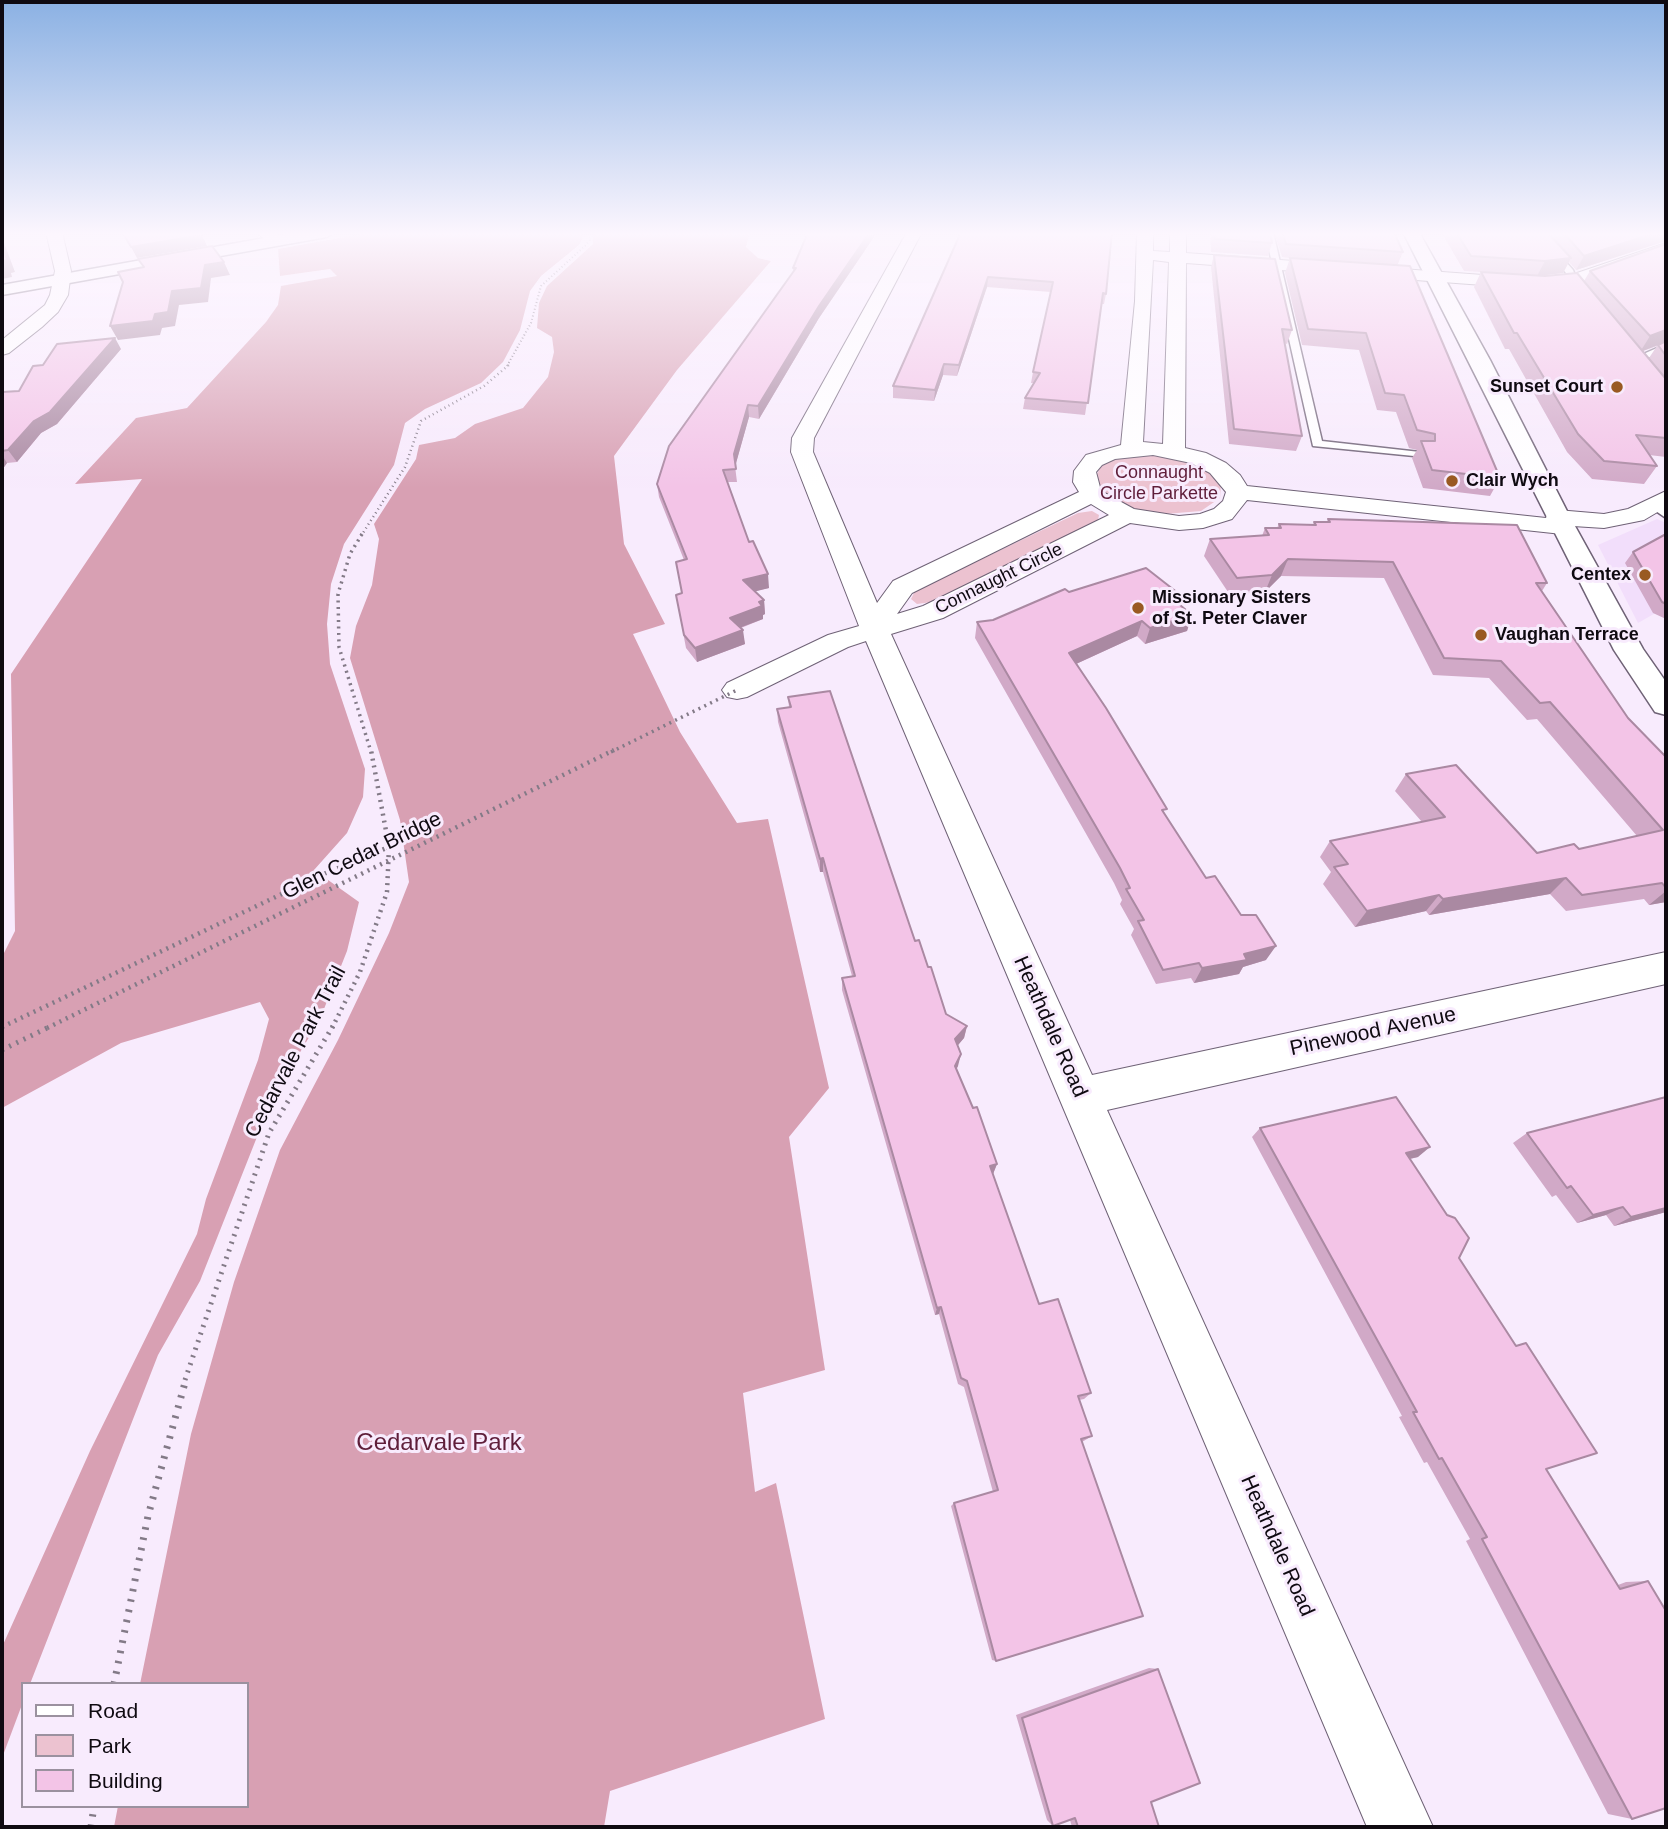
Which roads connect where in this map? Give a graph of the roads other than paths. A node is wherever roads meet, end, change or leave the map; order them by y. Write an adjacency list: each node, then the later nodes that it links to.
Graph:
1 (41, 317): 8 (street)
2 (869, 317): 20 (street, Heathdale Road)
3 (1143, 317): 12 (street)
4 (1177, 317): 13 (street)
5 (1288, 317): 14 (lane)
6 (1456, 317): 19 (street)
7 (1666, 347): 10 (lane)
8 (2, 349)
9 (1628, 349): 10 (lane)
10 (1637, 359): 11 (lane)
11 (1644, 369)
12 (1132, 449): 13 (street); 16 (street)
13 (1174, 451): 15 (street)
14 (1420, 455)
15 (1238, 492): 18 (street); 19 (street)
16 (1092, 495): 18 (street); 20 (street, Connaught Circle)
17 (1662, 506): 19 (street)
18 (1127, 515): 20 (street, Connaught Circle)
19 (1560, 522): 22 (street)
20 (874, 628): 21 (street); 24 (street, Heathdale Road)
21 (737, 690)
22 (1666, 705)
23 (1666, 968): 24 (street, Pinewood Avenue)
24 (1081, 1097): 25 (street, Heathdale Road)
25 (1400, 1827)

